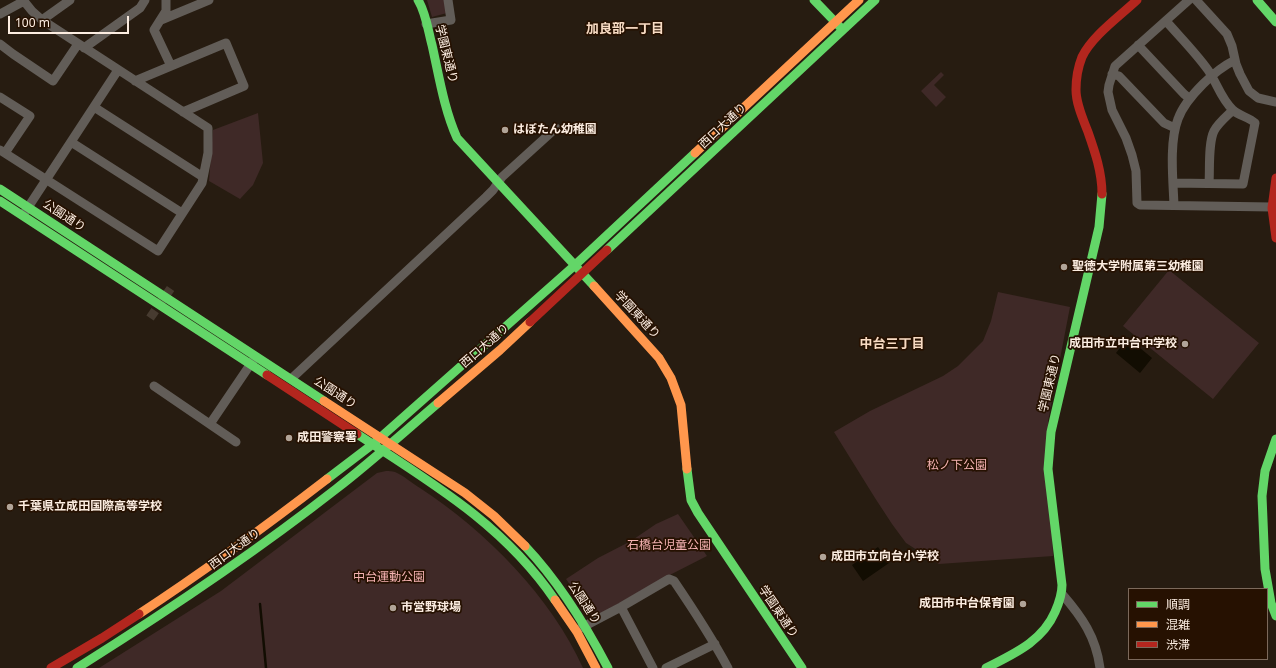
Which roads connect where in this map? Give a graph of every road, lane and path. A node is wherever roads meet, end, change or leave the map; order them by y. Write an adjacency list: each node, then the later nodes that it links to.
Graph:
1 (70, 0): 16 (street)
2 (145, 0): 25 (street)
3 (166, 0): 17 (street)
4 (209, 0): 17 (street)
5 (418, 0): 21 (street, 学園東通り)
6 (448, 0): 21 (street)
7 (814, 0): 19 (street)
8 (859, 0): 19 (street, 西口大通り)
9 (875, 0): 22 (street, 西口大通り)
10 (1137, 0): 69 (street, 学園東通り)
11 (1189, 0): 18 (street)
12 (1196, 0): 26 (street)
13 (1257, 0): 20 (street)
14 (24, 1): 15 (street); 16 (street)
15 (0, 14)
16 (42, 20): 25 (street)
17 (161, 20): 27 (street)
18 (1166, 21): 24 (street); 30 (street)
19 (835, 22): 22 (street); 56 (street, 西口大通り)
20 (1276, 22)
21 (426, 24): 45 (street, 学園東通り)
22 (843, 30): 57 (street, 西口大通り)
23 (0, 44): 25 (street)
24 (1138, 45): 29 (street); 33 (street)
25 (81, 46): 28 (street)
26 (1235, 60): 30 (street); 34 (street)
27 (171, 66): 31 (street); 37 (street)
28 (118, 70): 31 (street); 35 (street)
29 (1112, 74): 39 (street); 50 (street)
30 (1212, 75): 33 (street); 36 (street)
31 (135, 82): 37 (street)
32 (0, 97): 41 (street)
33 (1189, 98): 39 (street)
34 (1276, 102)
35 (94, 107): 40 (street); 42 (street)
36 (1233, 110): 47 (street); 47 (street)
37 (183, 112): 42 (street)
38 (556, 128): 45 (street)
39 (1175, 128): 46 (street)
40 (71, 142): 44 (street); 53 (street)
41 (2, 151): 44 (street)
42 (203, 177): 53 (street)
43 (1276, 178): 52 (street)
44 (46, 180): 51 (street); 53 (street)
45 (498, 183): 56 (street, 学園東通り); 60 (street)
46 (1173, 183): 47 (street); 50 (street)
47 (1209, 183)
48 (0, 189): 51 (street, 公園通り)
49 (0, 201): 54 (street, 公園通り)
50 (1174, 205): 52 (street)
51 (28, 207): 54 (street); 58 (street, 公園通り)
52 (1272, 207): 55 (street)
53 (182, 214)
54 (22, 216): 59 (street, 公園通り)
55 (1276, 238)
56 (574, 266): 57 (street, 学園東通り); 63 (street, 西口大通り)
57 (582, 274): 67 (street, 西口大通り); 82 (street, 学園東通り)
58 (256, 355): 59 (street); 60 (street, 公園通り)
59 (250, 364): 62 (street); 66 (street, 公園通り)
60 (291, 379): 63 (street, 公園通り)
61 (154, 386): 62 (street)
62 (210, 424): 65 (street)
63 (381, 437): 66 (street, 西口大通り); 67 (street, 公園通り)
64 (1276, 439): 71 (street)
65 (236, 442)
66 (374, 444): 68 (street, 公園通り); 75 (street, 西口大通り)
67 (390, 444): 68 (street, 西口大通り); 72 (street, 公園通り)
68 (383, 450): 73 (street, 公園通り); 76 (street, 西口大通り)
69 (1062, 594): 83 (street, 学園東通り); 84 (street)
70 (621, 607): 72 (street); 74 (street); 79 (street)
71 (1276, 616)
72 (585, 626): 73 (street); 78 (street, 公園通り)
73 (576, 631): 77 (street, 公園通り)
74 (715, 644): 80 (street); 81 (street)
75 (51, 668)
76 (78, 668)
77 (596, 668)
78 (608, 668)
79 (653, 668)
80 (666, 668)
81 (728, 668)
82 (802, 668)
83 (986, 668)
84 (1100, 668)

